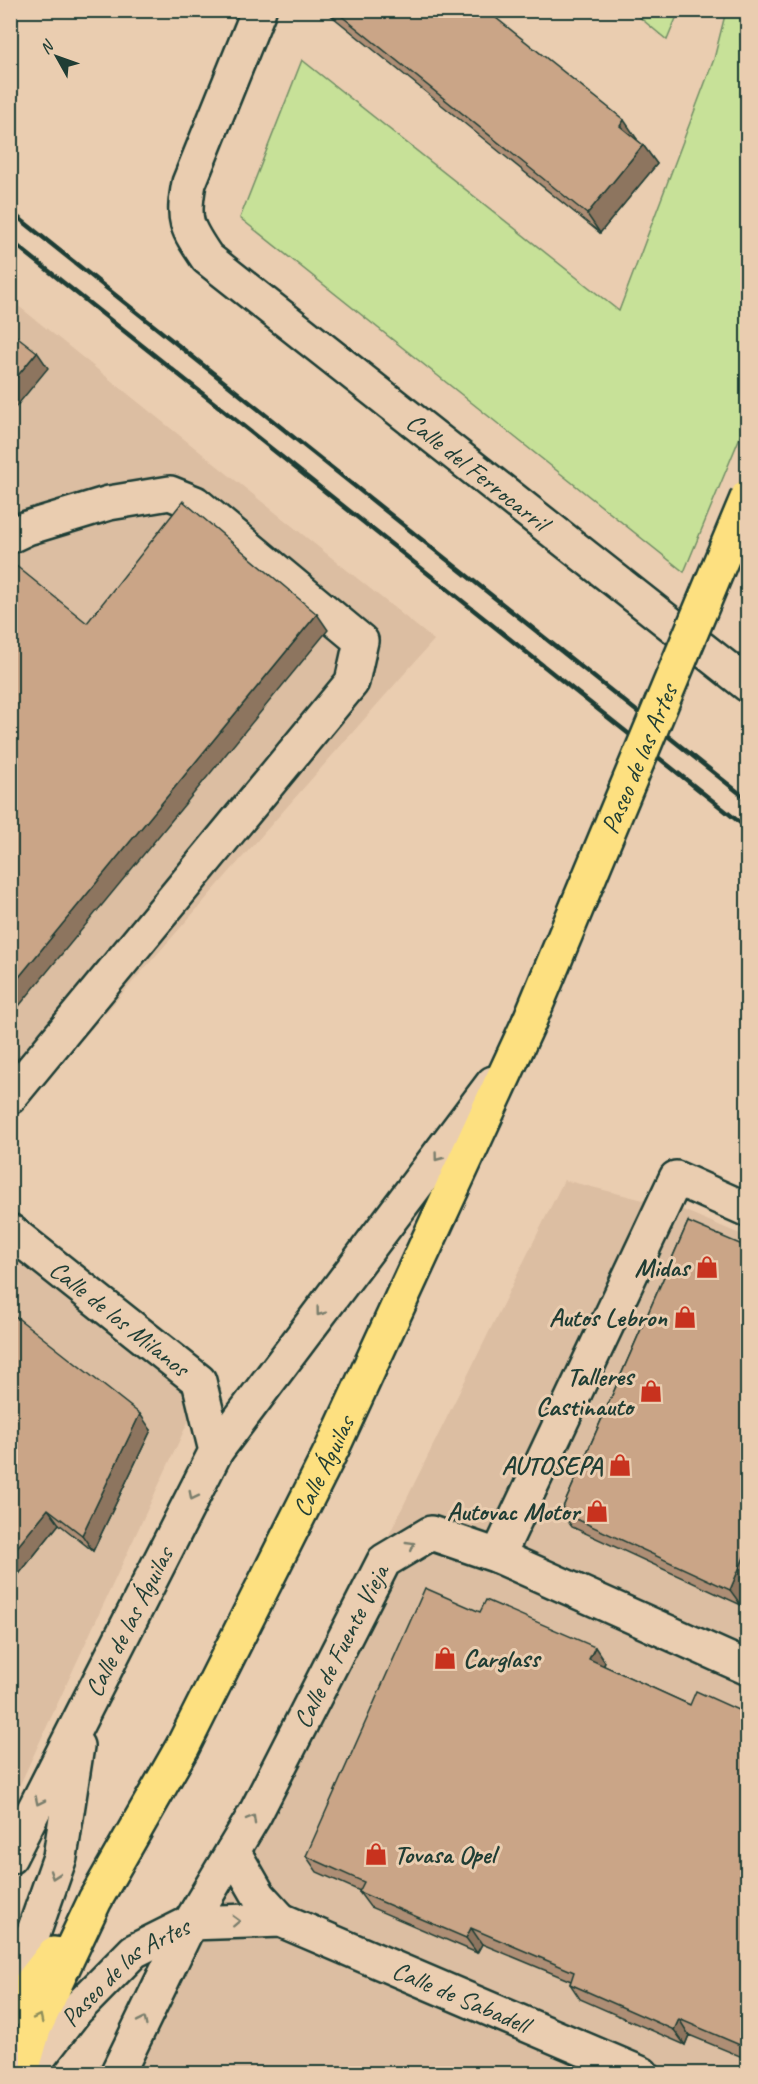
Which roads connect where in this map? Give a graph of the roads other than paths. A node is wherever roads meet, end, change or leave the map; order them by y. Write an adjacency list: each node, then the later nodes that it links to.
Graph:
1 (259, 10): 4 (street, Calle del Ferrocarril)
2 (747, 496): 5 (main road, Paseo de las Artes, bridge)
3 (10, 536): 7 (street)
4 (747, 685)
5 (529, 1022): 6 (main road, Calle Águilas)
6 (511, 1060): 10 (street, Calle de las Águilas, one-way to 10); 16 (main road, Calle Águilas)
7 (10, 1097)
8 (747, 1210): 11 (street)
9 (10, 1231): 10 (street, Calle de los Milanos)
10 (216, 1451): 13 (street, Calle de las Águilas, one-way to 13)
11 (498, 1557): 12 (street, Calle de Fuente Vieja); 14 (street, Calle de Fuente Vieja, one-way to 11)
12 (747, 1668)
13 (82, 1714): 15 (street, Calle de las Águilas, one-way to 15); 19 (street, one-way to 19)
14 (233, 1851): 17 (street, Calle de Sabadell); 18 (street, Calle de Fuente Vieja)
15 (10, 1857)
16 (95, 1900): 20 (main road, Paseo de las Artes); 21 (main road, Paseo de las Artes, one-way to 16)
17 (281, 1920): 18 (street, Calle de Sabadell, one-way to 17); 24 (street, Calle de Sabadell)
18 (190, 1923): 22 (street, Paseo de las Artes); 23 (street, Paseo de las Artes, one-way to 18)
19 (10, 2000)
20 (10, 2010)
21 (21, 2073)
22 (26, 2073)
23 (117, 2073)
24 (642, 2073)

